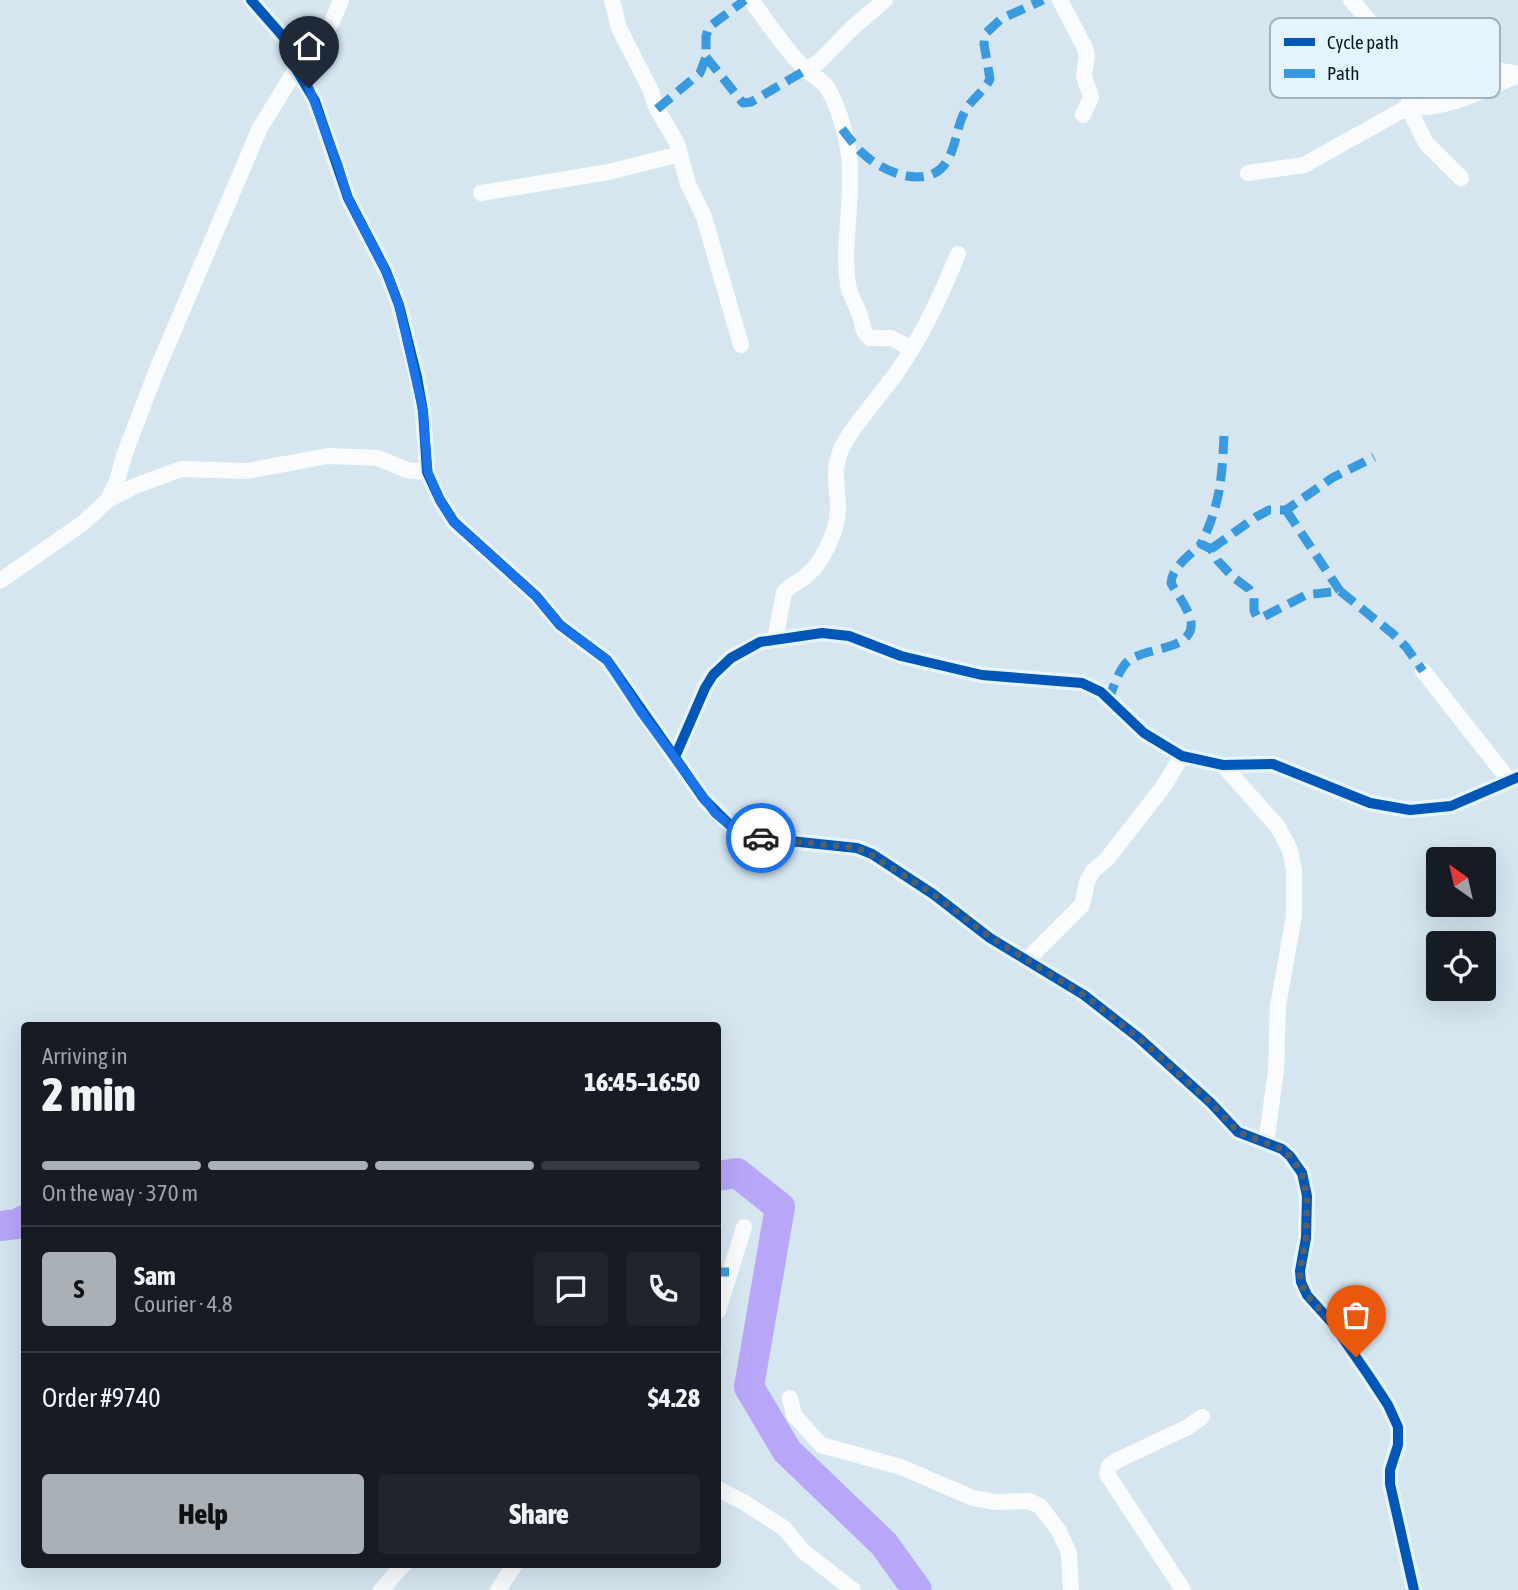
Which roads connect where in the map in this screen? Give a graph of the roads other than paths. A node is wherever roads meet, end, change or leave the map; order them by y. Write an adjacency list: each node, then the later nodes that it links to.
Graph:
1 (251, 0): 9 (street)
2 (341, 0): 9 (street)
3 (611, 0): 18 (street)
4 (751, 0): 10 (street)
5 (884, 0): 10 (street)
6 (1060, 0): 17 (street)
7 (1351, 0): 8 (street)
8 (1367, 18)
9 (296, 69): 25 (street); 26 (street)
10 (806, 70): 24 (street)
11 (1500, 71): 12 (street)
12 (1518, 74): 13 (street)
13 (1500, 82)
14 (1409, 98): 16 (street)
15 (1465, 98): 16 (street)
16 (1408, 107): 19 (street); 20 (street)
17 (1083, 115)
18 (680, 154): 21 (street); 23 (street)
19 (1248, 173)
20 (1461, 178)
21 (481, 193)
22 (958, 254): 24 (street)
23 (741, 345)
24 (912, 349): 28 (street)
25 (428, 472): 26 (street); 31 (street)
26 (107, 500): 27 (street)
27 (0, 579)
28 (775, 639): 30 (street); 31 (street)
29 (1423, 671): 33 (street)
30 (1182, 756): 32 (street); 34 (street)
31 (675, 757): 34 (street)
32 (1223, 765): 33 (street); 35 (street)
33 (1514, 779)
34 (1027, 960): 35 (street)
35 (1266, 1143): 48 (street)
36 (744, 1227): 37 (street)
37 (721, 1301)
38 (790, 1398): 46 (street)
39 (1202, 1417): 47 (street)
40 (721, 1491): 45 (street)
41 (400, 1568): 43 (street)
42 (512, 1568): 44 (street)
43 (381, 1590)
44 (498, 1590)
45 (853, 1590)
46 (1071, 1590)
47 (1183, 1590)
48 (1414, 1590)

